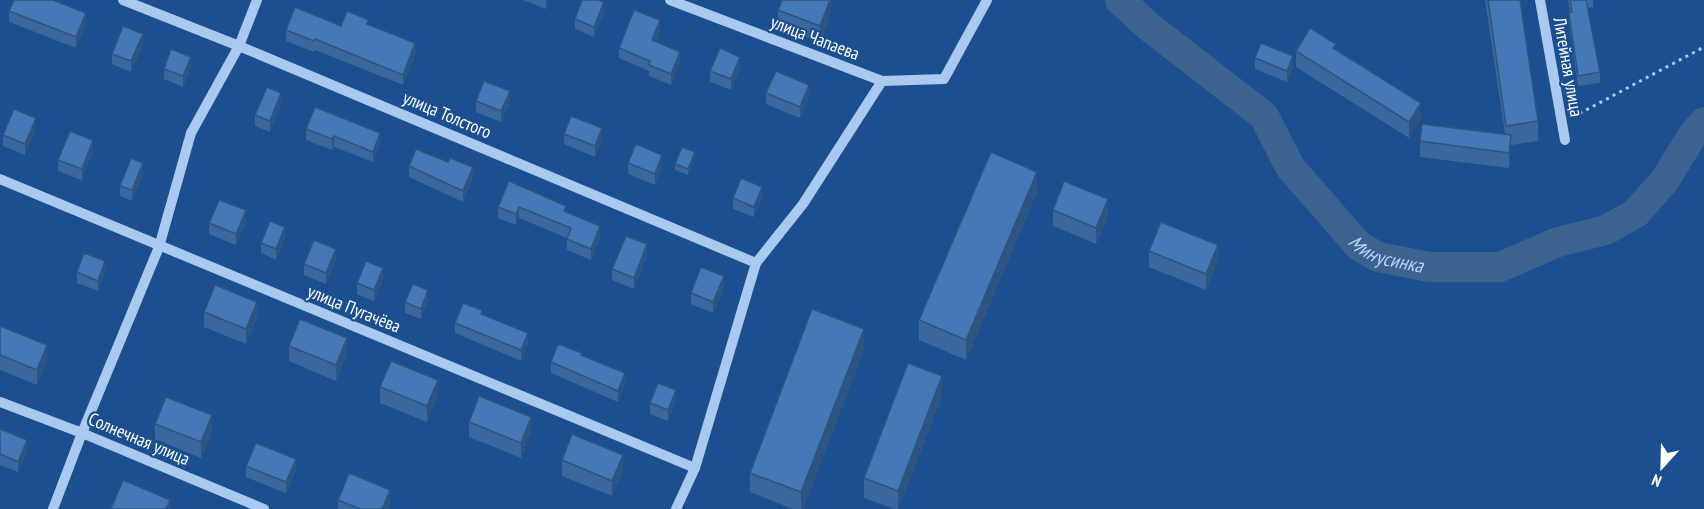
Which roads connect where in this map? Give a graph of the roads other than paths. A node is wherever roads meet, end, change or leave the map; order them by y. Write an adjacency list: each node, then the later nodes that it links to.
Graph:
1 (123, 0): 6 (street, улица Толстого)
2 (257, 0): 6 (street)
3 (670, 0): 7 (street, улица Чапаева)
4 (987, 0): 7 (street)
5 (1540, 0): 8 (street, Литейная улица)
6 (239, 46): 10 (street); 11 (street, улица Толстого)
7 (882, 81): 11 (street)
8 (1565, 140)
9 (0, 179): 10 (street, улица Пугачёва)
10 (159, 246): 13 (street); 14 (street, улица Пугачёва)
11 (756, 263): 14 (street)
12 (0, 402): 13 (street, Солнечная улица)
13 (82, 433): 15 (street); 16 (street, Солнечная улица)
14 (696, 468): 17 (street)
15 (53, 509)
16 (264, 509)
17 (676, 509)

